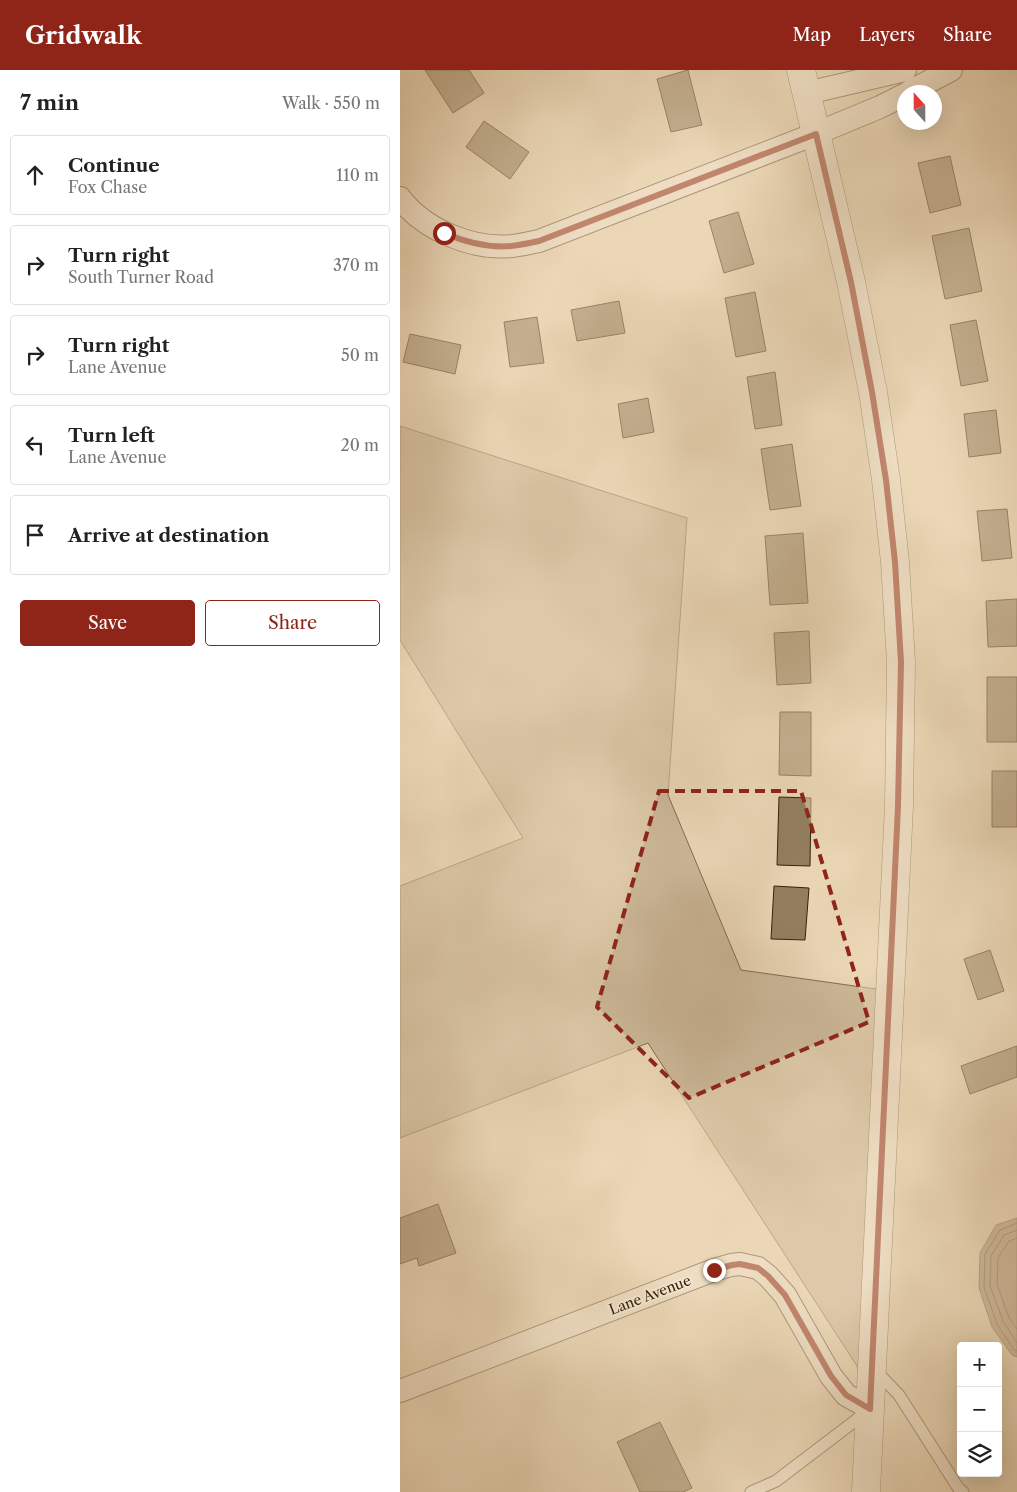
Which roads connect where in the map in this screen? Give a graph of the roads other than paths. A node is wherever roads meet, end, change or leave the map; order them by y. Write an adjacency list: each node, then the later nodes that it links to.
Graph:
1 (905, 70): 3 (street)
2 (951, 70): 4 (street)
3 (804, 81): 6 (street)
4 (922, 85)
5 (897, 98): 6 (street)
6 (816, 134): 7 (street); 8 (street)
7 (400, 198)
8 (872, 1366): 10 (street); 13 (lane)
9 (400, 1391): 10 (street, Lane Avenue)
10 (870, 1409): 11 (lane); 12 (street)
11 (751, 1492)
12 (866, 1492)
13 (963, 1492)

